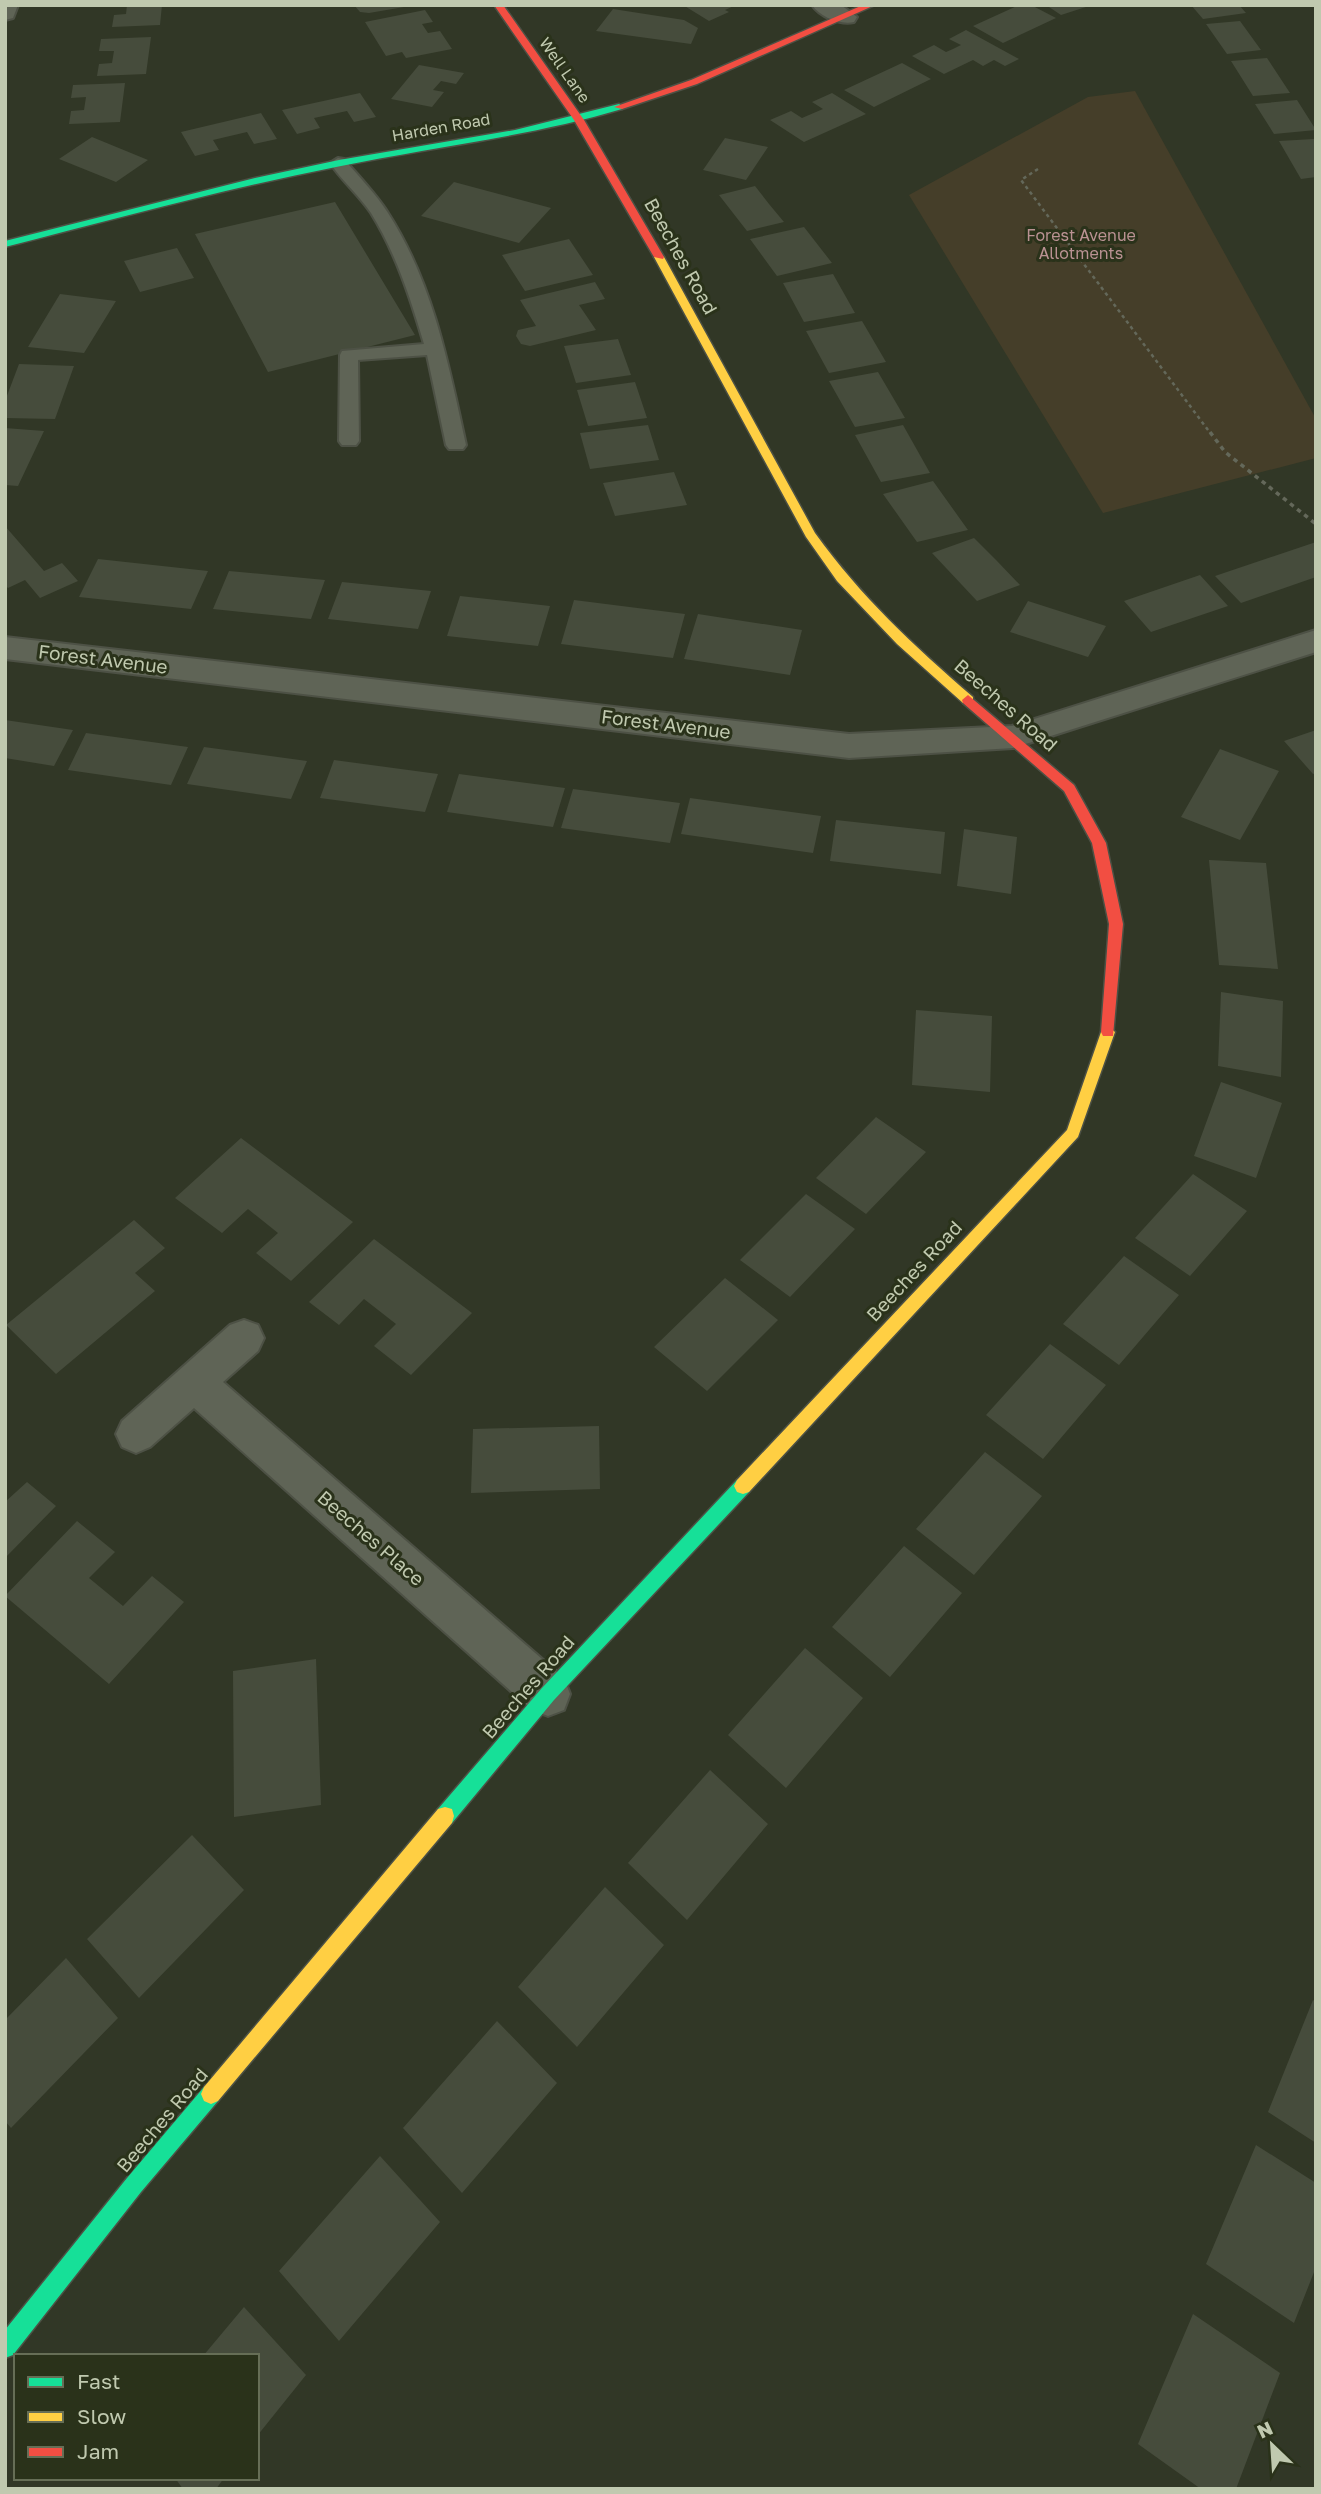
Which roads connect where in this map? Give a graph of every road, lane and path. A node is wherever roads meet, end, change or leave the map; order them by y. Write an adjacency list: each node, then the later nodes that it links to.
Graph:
1 (7, 5): 5 (street)
2 (498, 5): 7 (street, Well Lane)
3 (823, 5): 6 (street)
4 (871, 5): 6 (street, Harden Road)
5 (5, 13)
6 (846, 17): 7 (street, Harden Road)
7 (579, 120): 8 (street, Harden Road); 17 (street, Beeches Road)
8 (338, 163): 10 (street, Harden Road); 11 (lane)
9 (1038, 169): 14 (path)
10 (5, 244)
11 (436, 349): 12 (lane); 13 (lane)
12 (349, 441)
13 (456, 445)
14 (1316, 524)
15 (1316, 641): 17 (street, Forest Avenue)
16 (5, 648): 17 (street, Forest Avenue)
17 (1013, 737): 21 (street, Beeches Road)
18 (244, 1338): 19 (street)
19 (195, 1382): 20 (street); 21 (street, Beeches Place)
20 (136, 1434)
21 (548, 1694): 22 (street, Beeches Road)
22 (5, 2347)

